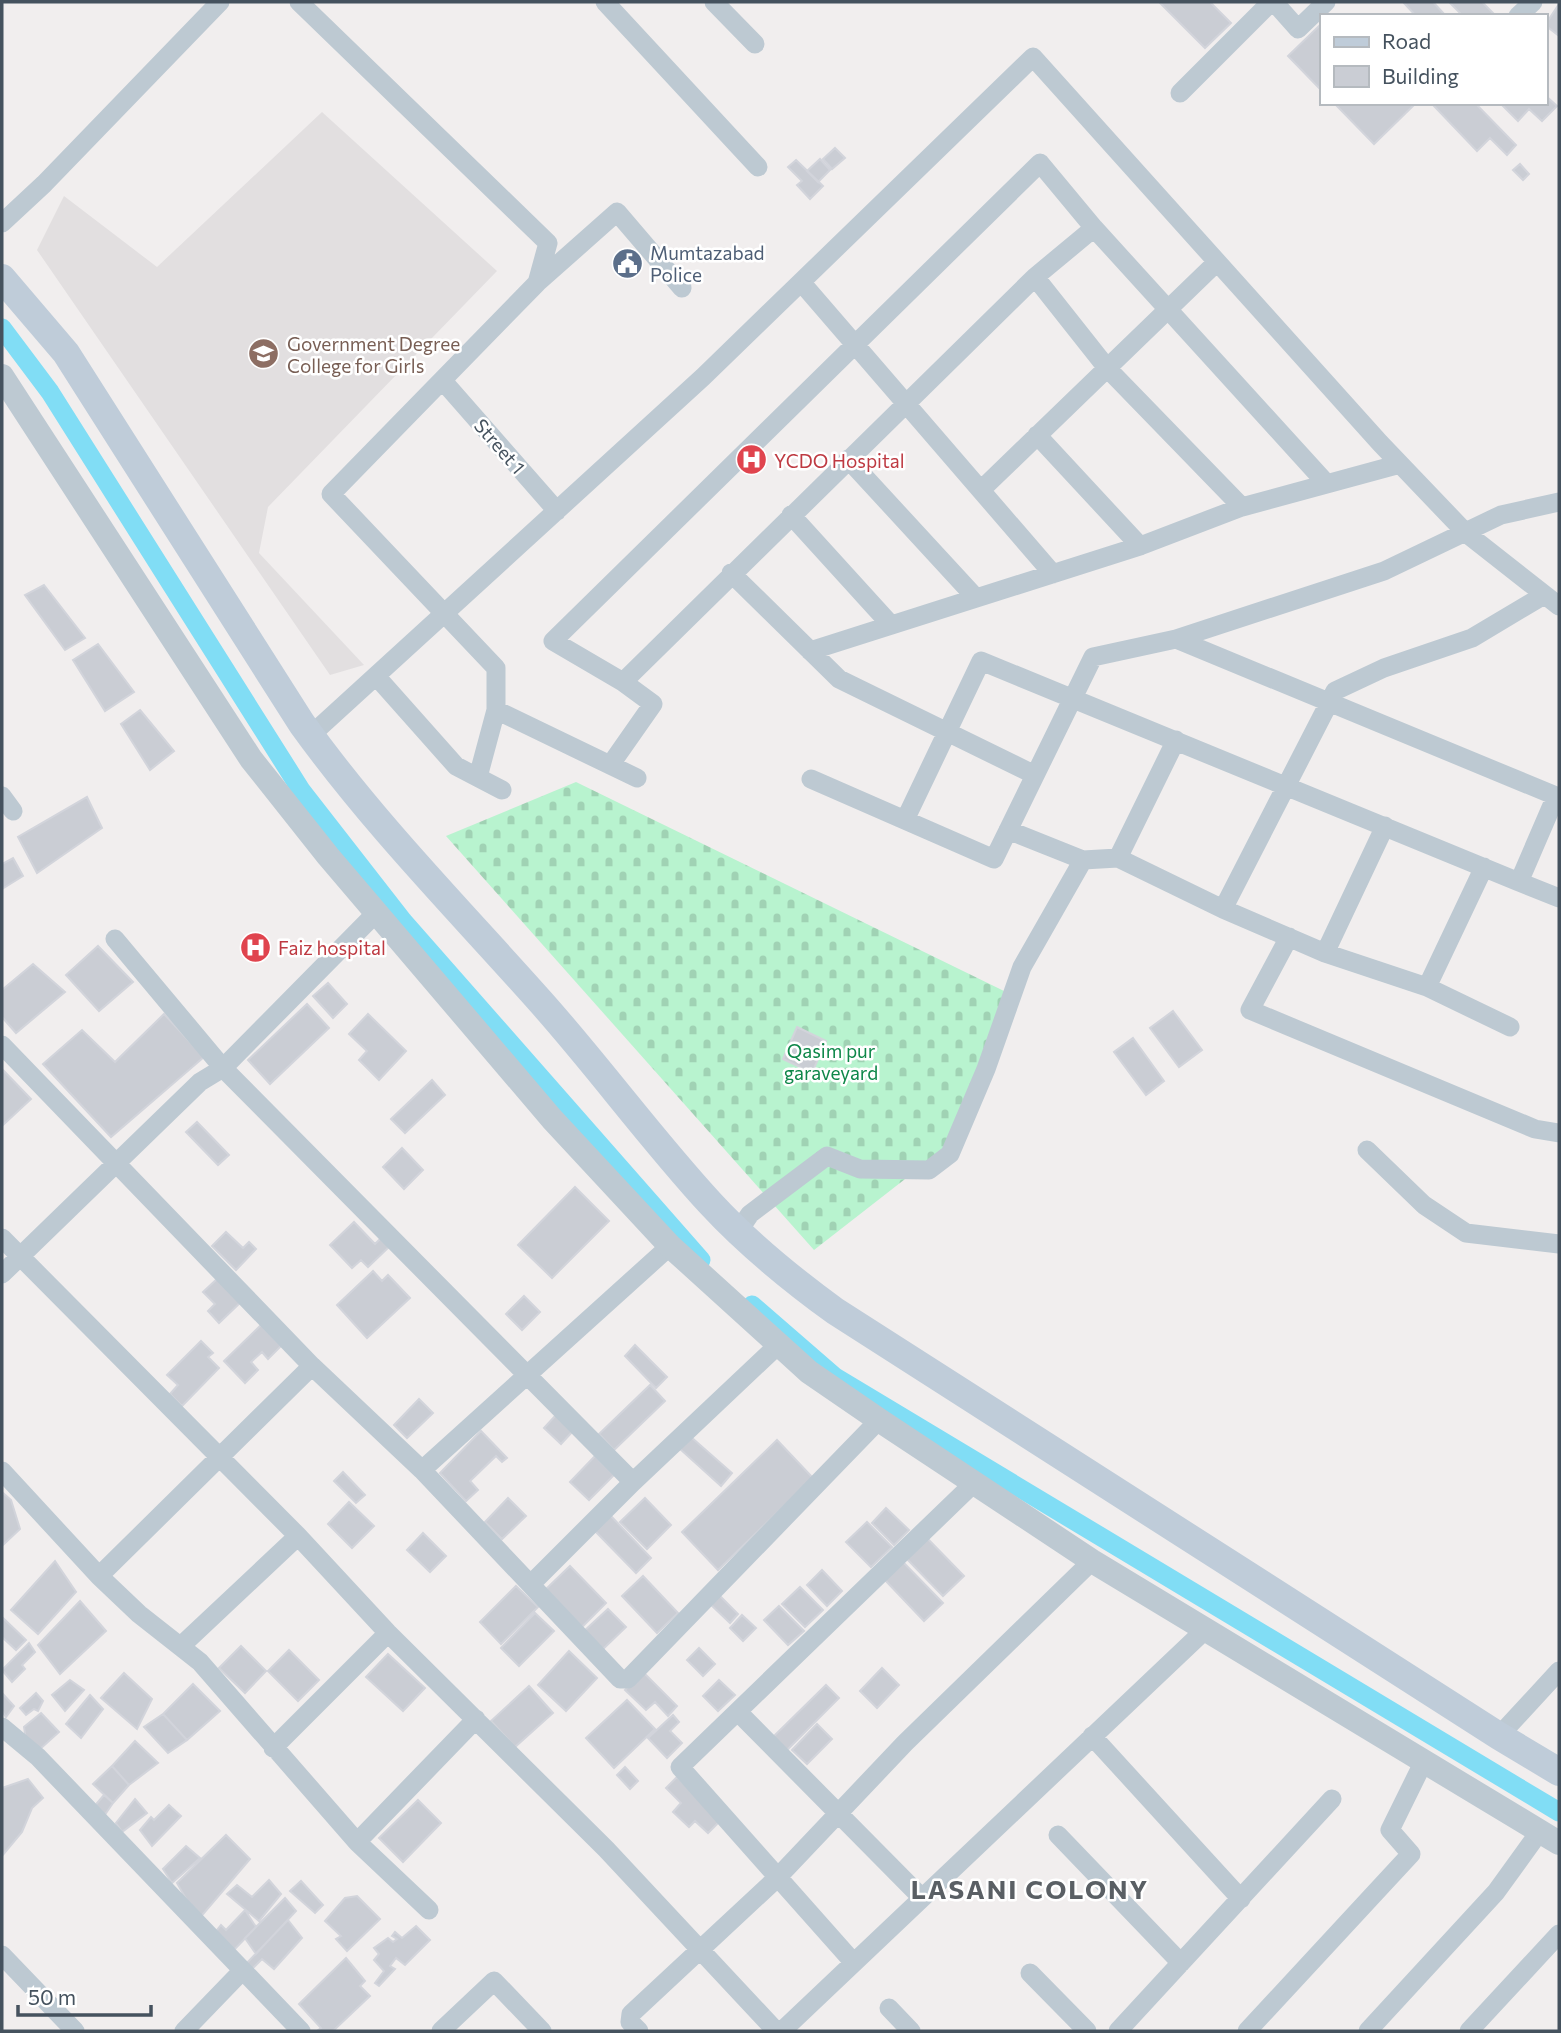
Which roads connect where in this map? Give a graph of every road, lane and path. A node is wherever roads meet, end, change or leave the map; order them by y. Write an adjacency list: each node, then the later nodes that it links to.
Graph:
1 (220, 2): 12 (street)
2 (299, 2): 18 (street)
3 (605, 2): 11 (street)
4 (714, 2): 9 (street)
5 (1272, 2): 6 (street); 10 (street)
6 (1326, 2)
7 (1533, 2): 8 (street)
8 (1520, 14)
9 (755, 44)
10 (1180, 93)
11 (758, 167)
12 (2, 223)
13 (1094, 228): 15 (street); 20 (street); 21 (street)
14 (1217, 262): 17 (street); 20 (street); 28 (street)
15 (1035, 277): 22 (street); 25 (street)
16 (2, 278): 51 (main road)
17 (801, 282): 21 (street); 33 (street)
18 (537, 283): 19 (street); 24 (street)
19 (682, 288)
20 (1167, 307): 22 (street); 29 (street)
21 (855, 345): 25 (street); 46 (street)
22 (1107, 368): 26 (street); 32 (street)
23 (2, 376): 70 (street)
24 (443, 381): 33 (street, Street 1); 41 (street)
25 (906, 403): 27 (street); 30 (street)
26 (1037, 435): 30 (street); 36 (street)
27 (848, 459): 34 (street); 39 (street)
28 (1400, 464): 29 (street); 35 (street)
29 (1326, 483): 32 (street)
30 (981, 490): 38 (street)
31 (1559, 502): 35 (street)
32 (1242, 507): 36 (street)
33 (557, 510): 41 (street)
34 (791, 515): 37 (street); 42 (street)
35 (1466, 533): 40 (street); 43 (street)
36 (1140, 546): 38 (street)
37 (731, 573): 44 (street); 46 (street)
38 (1053, 574): 39 (street)
39 (976, 598): 42 (street)
40 (1552, 601): 48 (street)
41 (445, 613): 45 (street); 49 (street)
42 (891, 625): 44 (street)
43 (1176, 639): 47 (street); 48 (street)
44 (810, 651): 50 (street)
45 (376, 676): 51 (street); 55 (street)
46 (622, 682): 53 (street)
47 (1072, 698): 50 (street); 52 (street); 54 (street)
48 (1329, 702): 58 (street); 60 (street)
49 (496, 710): 53 (street); 55 (street)
50 (947, 732): 54 (street); 61 (street)
51 (310, 736): 81 (main road)
52 (1176, 740): 58 (street); 64 (street)
53 (611, 764): 56 (street)
54 (1035, 775): 63 (street)
55 (478, 777): 59 (street)
56 (637, 778)
57 (811, 779): 61 (street)
58 (1286, 784): 62 (street); 69 (street)
59 (502, 790)
60 (1558, 793): 67 (street)
61 (905, 820): 63 (street)
62 (1385, 826): 66 (street); 73 (street)
63 (1008, 830): 65 (street)
64 (1118, 858): 65 (street); 69 (street)
65 (1083, 860): 81 (street)
66 (1484, 867): 67 (street); 74 (street)
67 (1519, 882): 68 (street)
68 (1559, 898)
69 (1223, 909): 71 (street)
70 (376, 913): 77 (street); 84 (street)
71 (1289, 937): 73 (street); 78 (street)
72 (115, 939): 77 (street)
73 (1325, 953): 74 (street)
74 (1427, 987): 75 (street)
75 (1510, 1027)
76 (2, 1045): 80 (street)
77 (223, 1068): 80 (street); 89 (street)
78 (1559, 1133)
79 (1367, 1150): 83 (street)
80 (116, 1163): 85 (street); 88 (street)
81 (739, 1230): 107 (main road)
82 (2, 1237): 85 (street)
83 (1559, 1244)
84 (670, 1246): 87 (street); 89 (street)
85 (20, 1256): 86 (street); 91 (street)
86 (2, 1274)
87 (778, 1345): 90 (street); 94 (street)
88 (312, 1366): 91 (street); 92 (street)
89 (526, 1373): 92 (street); 94 (street)
90 (879, 1420): 95 (street); 99 (street)
91 (219, 1456): 96 (street); 98 (street)
92 (422, 1470): 99 (street)
93 (2, 1471): 98 (street)
94 (633, 1482): 99 (street)
95 (974, 1483): 97 (street); 104 (street)
96 (298, 1536): 101 (street); 102 (street)
97 (1092, 1560): 100 (street); 113 (street)
98 (99, 1576): 102 (street)
99 (531, 1584)
100 (1206, 1629): 108 (street); 110 (street)
101 (388, 1633): 105 (street); 109 (street)
102 (182, 1645): 109 (street)
103 (1559, 1671): 107 (street)
104 (737, 1712): 113 (street); 117 (street)
105 (476, 1719): 116 (street); 122 (street)
106 (2, 1727): 126 (street)
107 (1499, 1736): 111 (main road)
108 (1092, 1737): 118 (street); 119 (street)
109 (273, 1748): 116 (street)
110 (1424, 1761): 115 (street); 140 (street)
111 (1559, 1772)
112 (1332, 1800): 119 (street)
113 (838, 1813): 117 (street); 118 (street)
114 (1058, 1835): 125 (street)
115 (1550, 1837): 141 (street)
116 (357, 1842): 120 (street)
117 (777, 1878): 122 (street); 124 (street)
118 (922, 1898): 124 (street)
119 (1241, 1899): 125 (street)
120 (429, 1909)
121 (1559, 1934): 142 (street)
122 (700, 1950): 134 (street); 135 (street)
123 (2, 1955): 129 (street)
124 (854, 1962): 136 (street)
125 (1181, 1963): 139 (street)
126 (242, 1971): 130 (street); 131 (street)
127 (1030, 1973): 138 (street)
128 (889, 2008): 137 (street)
129 (75, 2031)
130 (184, 2031)
131 (301, 2031)
132 (441, 2031): 133 (street)
133 (542, 2031)
134 (639, 2031)
135 (776, 2031)
136 (782, 2031)
137 (911, 2031)
138 (1087, 2031)
139 (1118, 2031)
140 (1247, 2031)
141 (1368, 2031)
142 (1469, 2031)

